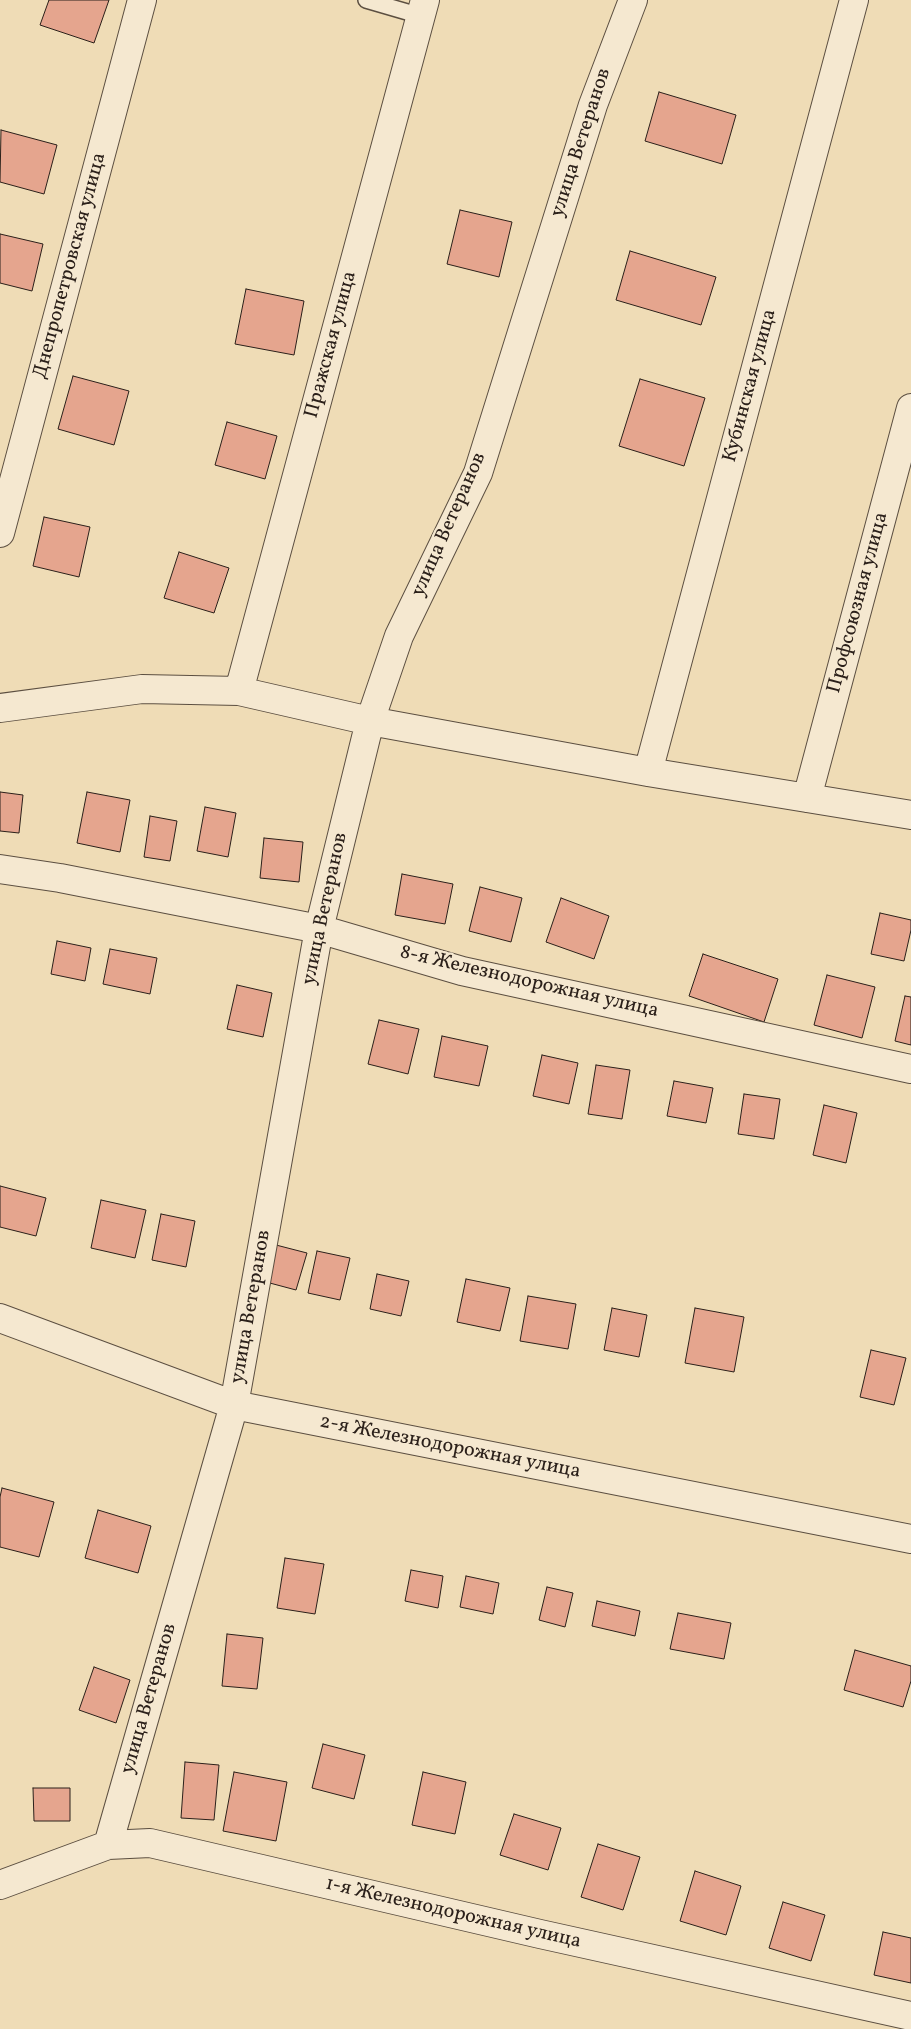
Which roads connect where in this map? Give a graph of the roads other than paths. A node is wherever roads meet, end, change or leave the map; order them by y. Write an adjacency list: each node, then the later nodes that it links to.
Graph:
1 (142, 0): 7 (street, Днепропетровская улица)
2 (366, 0): 5 (lane)
3 (633, 0): 10 (street, улица Ветеранов)
4 (854, 0): 11 (street, Кубинская улица)
5 (423, 8): 8 (street, Пражская улица)
6 (911, 408): 12 (street, Профсоюзная улица)
7 (0, 533)
8 (239, 691): 9 (street); 10 (street)
9 (0, 708)
10 (370, 721): 11 (street); 15 (street, улица Ветеранов)
11 (648, 772): 12 (street)
12 (807, 798): 13 (street)
13 (911, 815)
14 (0, 869): 15 (street, 8-я Железнодорожная улица)
15 (319, 929): 16 (street, 8-я Железнодорожная улица); 18 (street, улица Ветеранов)
16 (911, 1069)
17 (0, 1318): 18 (street, 2-я Железнодорожная улица)
18 (234, 1405): 19 (street, 2-я Железнодорожная улица); 20 (street, улица Ветеранов)
19 (911, 1539)
20 (108, 1845): 21 (street, 1-я Железнодорожная улица); 22 (street, 1-я Железнодорожная улица)
21 (0, 1885)
22 (911, 2016)

